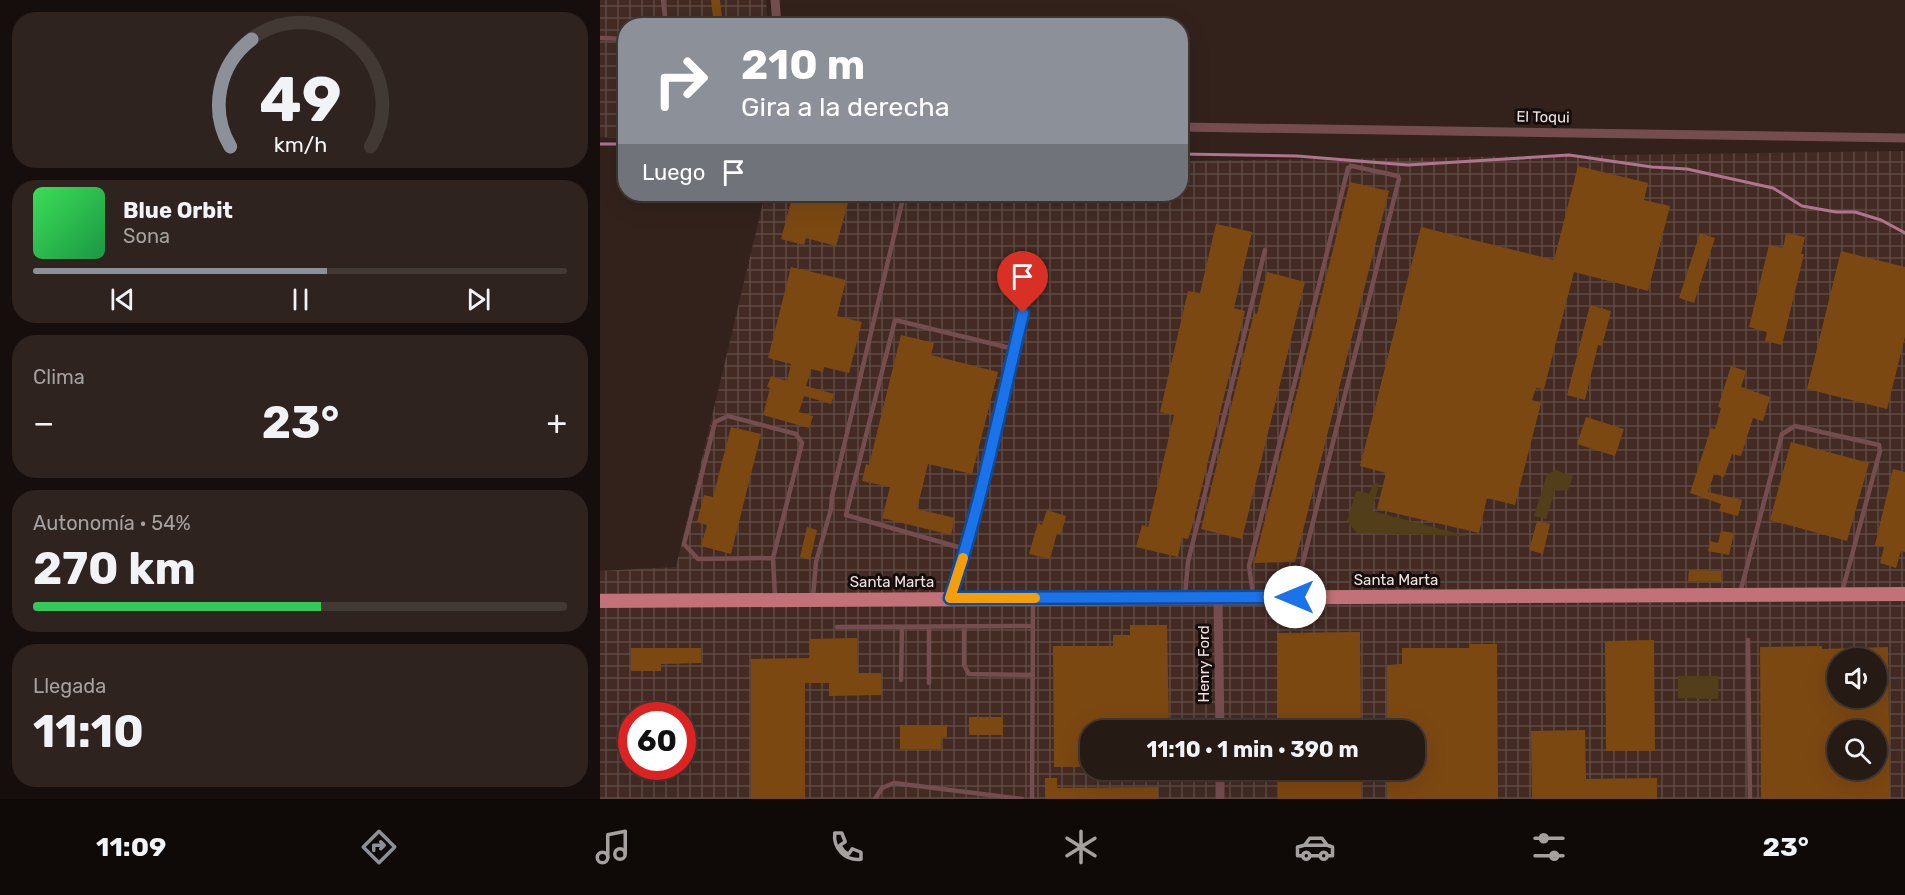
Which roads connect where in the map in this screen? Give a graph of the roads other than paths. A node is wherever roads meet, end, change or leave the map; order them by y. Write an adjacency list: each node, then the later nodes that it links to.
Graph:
1 (663, 0): 3 (lane)
2 (775, 0): 4 (street)
3 (665, 18)
4 (776, 18)
5 (600, 38): 6 (lane)
6 (618, 39)
7 (1188, 127): 8 (street, El Toqui)
8 (1905, 138)
9 (902, 201): 24 (lane)
10 (1265, 250): 18 (lane)
11 (1028, 295): 12 (lane)
12 (1014, 349): 13 (lane); 13 (lane)
13 (965, 549): 22 (lane)
14 (773, 558): 14 (lane); 25 (lane)
15 (1905, 594): 17 (main road, Santa Marta)
16 (1740, 595): 17 (main road, Santa Marta); 17 (lane); 21 (main road, Santa Marta)
17 (1842, 595)
18 (1185, 597): 19 (main road, Santa Marta); 23 (main road, Santa Marta)
19 (1218, 597): 20 (main road, Santa Marta); 36 (street, Henry Ford)
20 (1253, 597): 21 (main road, Santa Marta); 21 (lane)
21 (1295, 597)
22 (950, 598): 23 (main road, Santa Marta); 24 (main road, Santa Marta)
23 (1033, 598): 27 (lane)
24 (812, 599): 25 (main road, Santa Marta)
25 (775, 600): 26 (main road, Santa Marta)
26 (600, 601)
27 (1033, 626): 31 (lane); 33 (lane)
28 (837, 627): 29 (lane)
29 (902, 627): 30 (lane); 34 (lane)
30 (929, 627): 31 (lane); 35 (lane)
31 (964, 627): 33 (lane)
32 (1748, 640): 42 (lane)
33 (1033, 675): 40 (lane)
34 (902, 681)
35 (929, 683)
36 (1220, 720)
37 (1220, 780): 41 (street)
38 (875, 799): 39 (lane)
39 (1022, 799)
40 (1032, 799)
41 (1220, 799)
42 (1750, 799)

